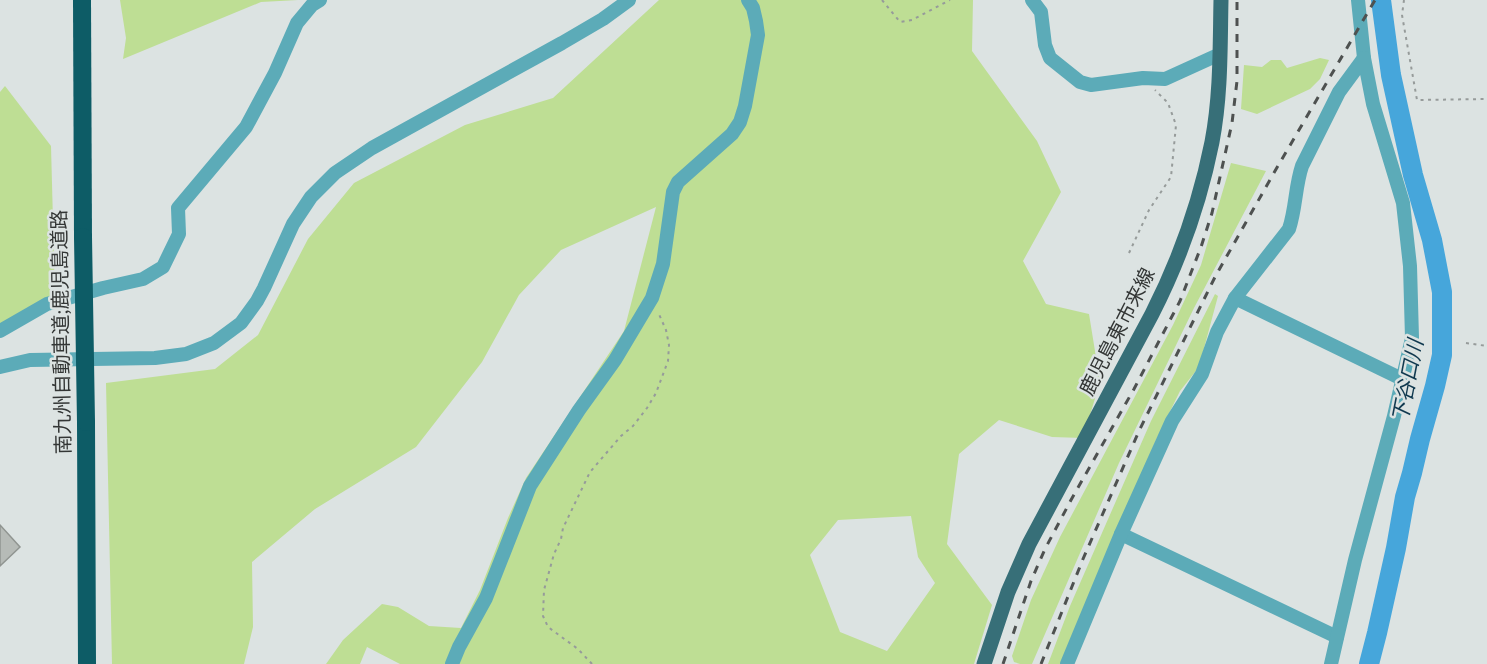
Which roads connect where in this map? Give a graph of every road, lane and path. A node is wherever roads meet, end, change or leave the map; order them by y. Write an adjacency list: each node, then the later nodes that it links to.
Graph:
1 (82, 0): 25 (highway, 南九州自動車道;鹿児島道路, bridge)
2 (320, 0): 18 (street)
3 (629, 0): 21 (street)
4 (748, 0): 16 (street)
5 (882, 0): 6 (path)
6 (950, 0)
7 (1032, 0): 13 (street)
8 (1221, 0): 11 (main road, 鹿児島東市来線)
9 (1358, 0): 12 (street)
10 (1404, 0): 14 (path)
11 (1220, 54): 13 (street); 28 (main road, 鹿児島東市来線)
12 (1364, 58): 17 (street); 22 (street)
13 (1143, 78): 15 (path)
14 (1487, 99)
15 (1130, 252)
16 (652, 298): 26 (street); 27 (path)
17 (1234, 298): 22 (street); 23 (street)
18 (0, 331)
19 (1467, 343): 20 (path)
20 (1487, 346)
21 (0, 367)
22 (1402, 379): 24 (street)
23 (1121, 534): 24 (street); 29 (street)
24 (1337, 637): 30 (street)
25 (88, 664)
26 (452, 664)
27 (592, 664)
28 (984, 664)
29 (1067, 664)
30 (1332, 664)

